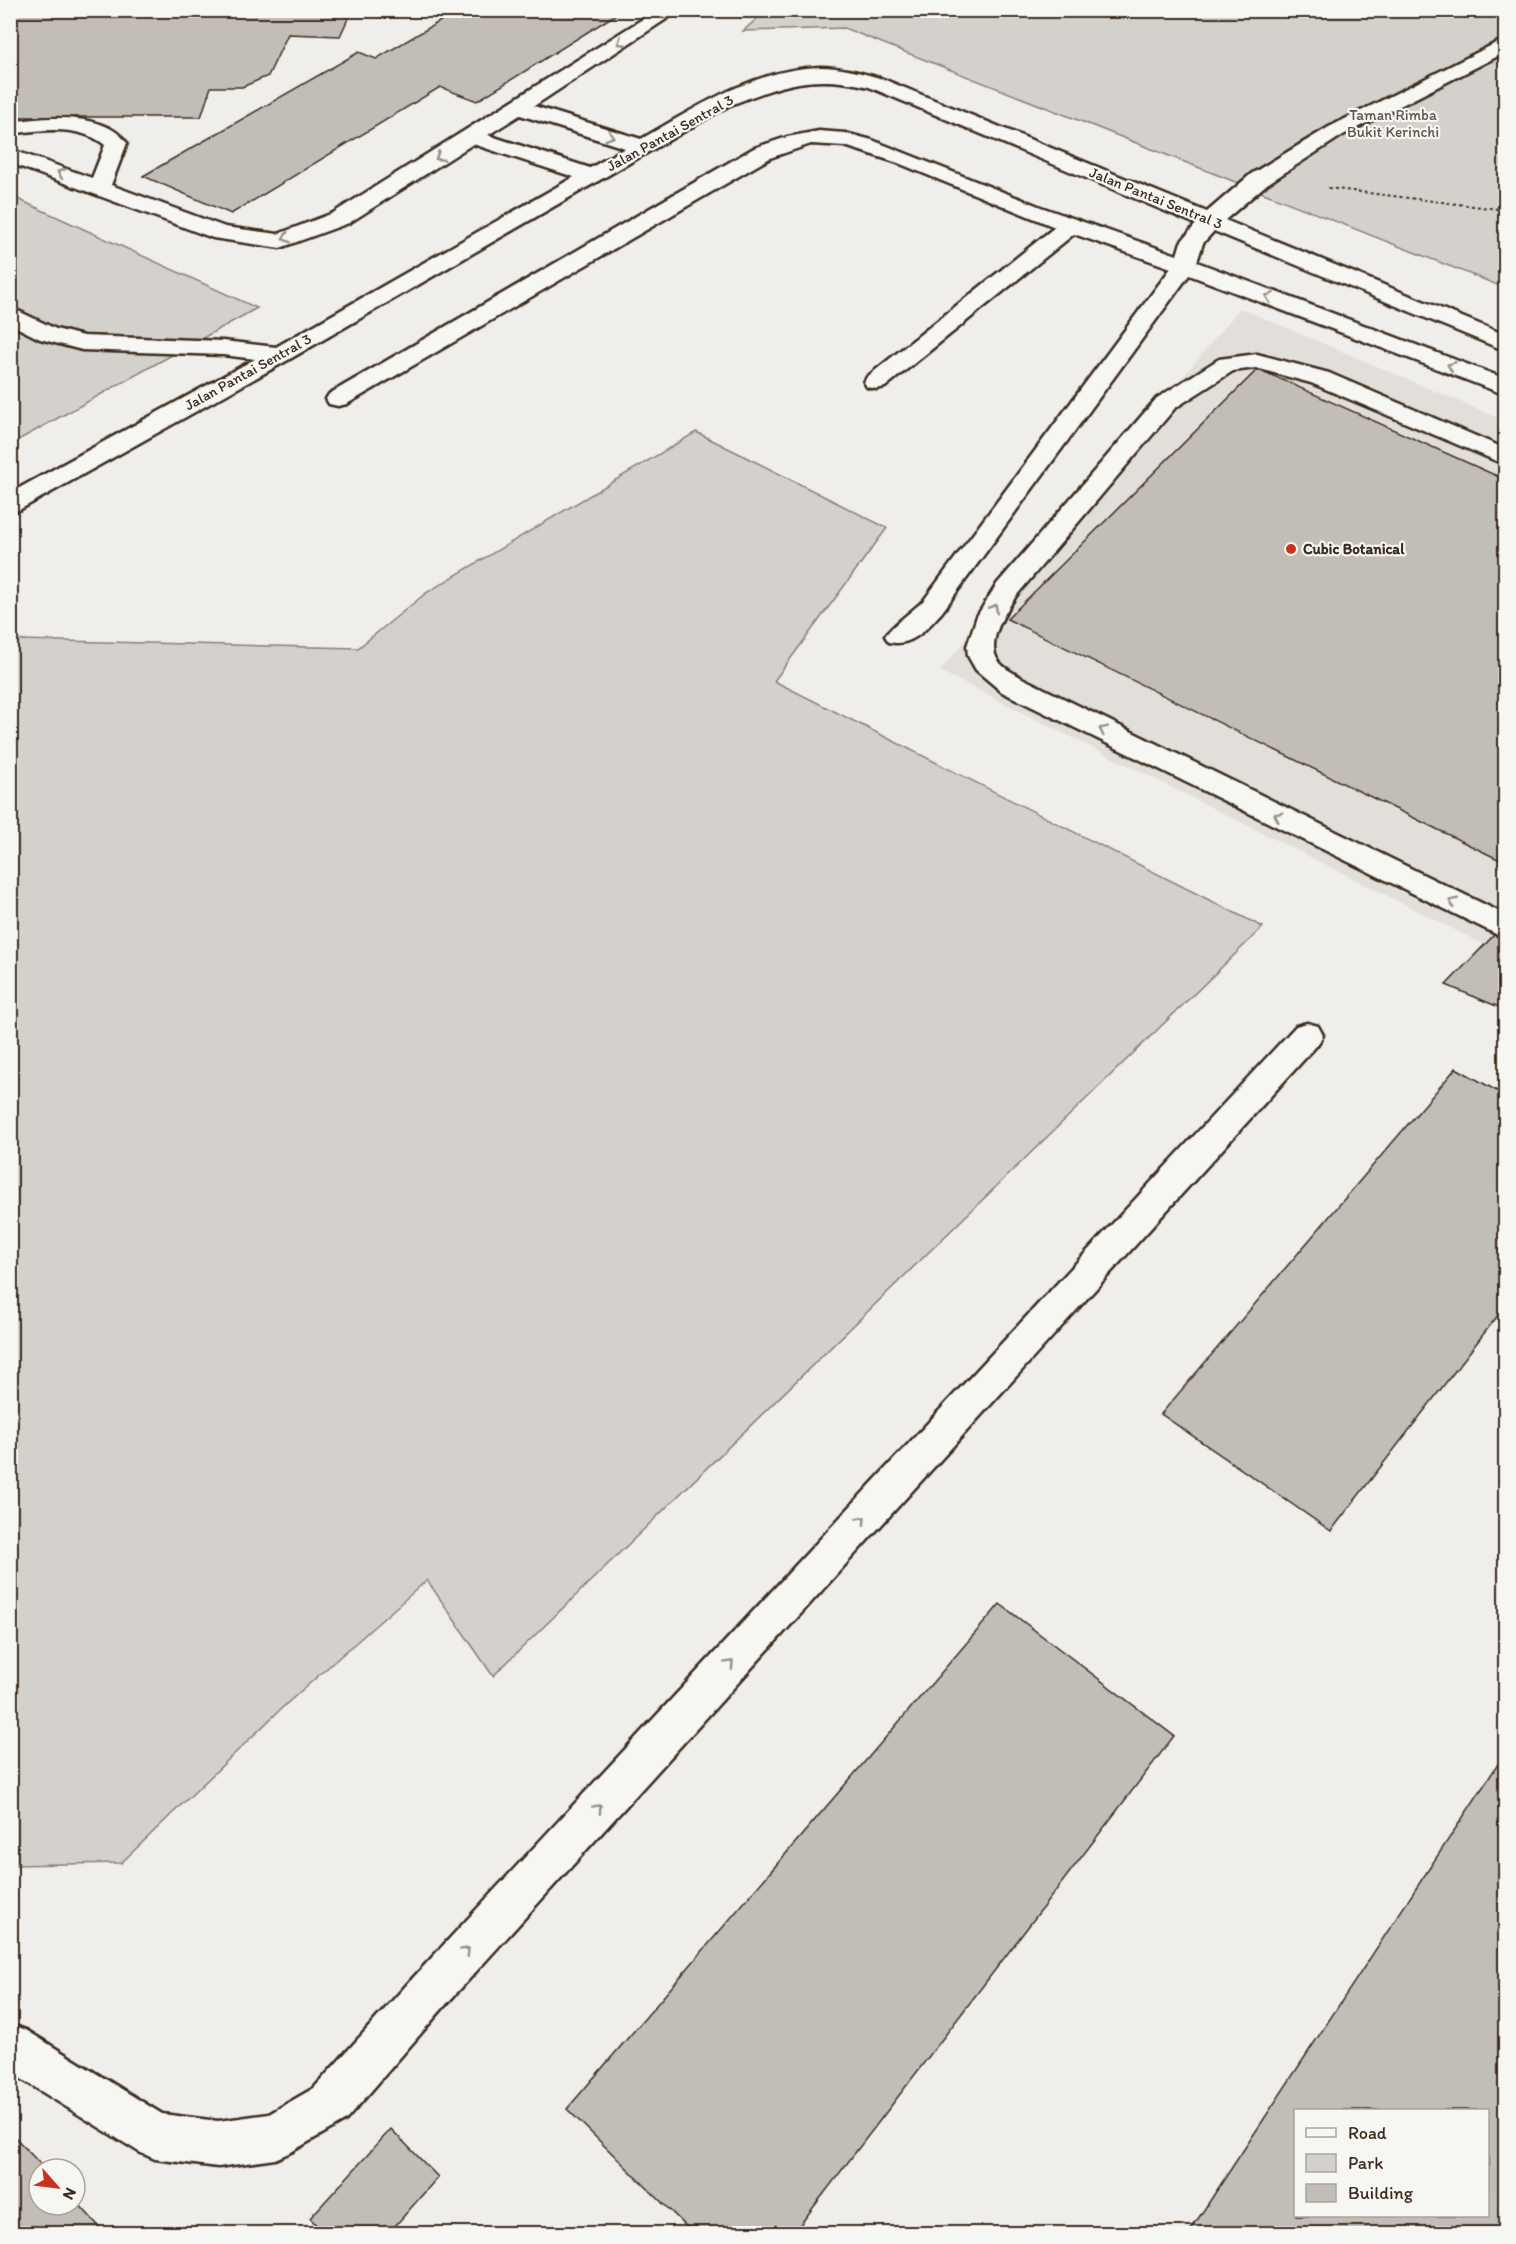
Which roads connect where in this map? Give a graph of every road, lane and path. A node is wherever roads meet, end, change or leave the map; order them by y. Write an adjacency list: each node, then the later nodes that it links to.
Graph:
1 (671, 10): 3 (street, one-way to 3)
2 (1506, 44): 9 (street)
3 (517, 107): 5 (street); 6 (street, one-way to 6)
4 (10, 128): 10 (street)
5 (471, 136): 8 (street); 10 (street, one-way to 10)
6 (643, 147): 8 (street, Jalan Pantai Sentral 3); 12 (street, Jalan Pantai Sentral 3)
7 (10, 154): 10 (street, one-way to 7)
8 (592, 176): 17 (street, Jalan Pantai Sentral 3)
9 (1259, 179): 11 (path); 12 (street)
10 (99, 187)
11 (1506, 210)
12 (1211, 220): 14 (street); 16 (street, Jalan Pantai Sentral 3)
13 (1069, 227): 14 (street); 18 (street); 20 (street)
14 (1185, 265): 19 (street, one-way to 14); 23 (street)
15 (10, 314): 17 (street)
16 (1506, 344)
17 (280, 354): 22 (street, Jalan Pantai Sentral 3)
18 (876, 382)
19 (1506, 388)
20 (338, 399)
21 (1506, 458): 24 (street, one-way to 21)
22 (10, 504)
23 (899, 636)
24 (1506, 928)
25 (1307, 1035): 26 (street, one-way to 25)
26 (10, 2046)

